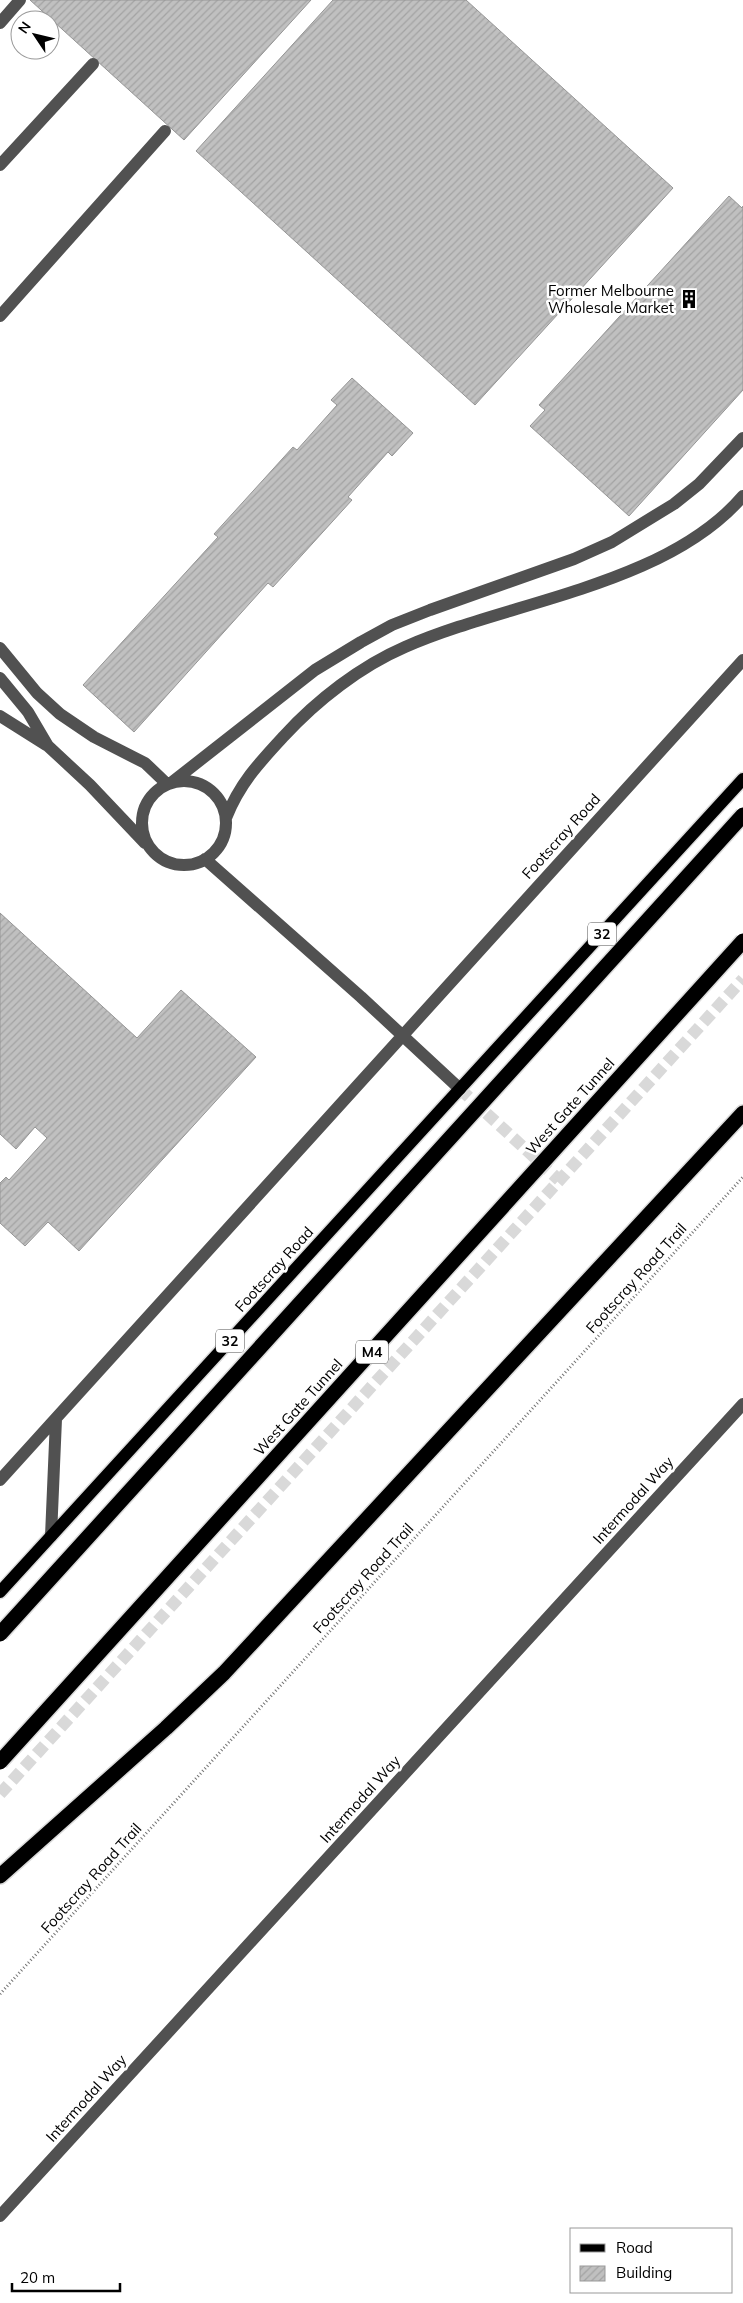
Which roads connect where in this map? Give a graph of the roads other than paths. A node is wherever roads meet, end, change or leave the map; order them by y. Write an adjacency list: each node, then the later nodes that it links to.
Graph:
1 (20, 0): 2 (street)
2 (0, 23)
3 (93, 64): 5 (street)
4 (165, 131): 6 (street)
5 (0, 165)
6 (0, 316)
7 (743, 438): 15 (street)
8 (743, 496): 17 (street)
9 (0, 648): 15 (street)
10 (743, 660): 21 (street, Footscray Road)
11 (0, 678): 13 (street)
12 (0, 716): 13 (street)
13 (48, 746): 18 (street)
14 (743, 779): 22 (main road, Footscray Road / 32)
15 (169, 783): 17 (street); 18 (street)
16 (743, 814): 29 (highway, bridge)
17 (226, 818): 19 (street)
18 (149, 846): 19 (street)
19 (205, 859): 21 (street)
20 (743, 941): 30 (highway, West Gate Tunnel / M4, bridge)
21 (404, 1036): 22 (street); 25 (street, Footscray Road)
22 (460, 1089): 27 (main road, Footscray Road / 32)
23 (743, 1113): 31 (highway)
24 (743, 1404): 32 (street, Intermodal Way)
25 (56, 1419): 26 (street, Footscray Road); 27 (street)
26 (0, 1480)
27 (51, 1536): 28 (main road, Footscray Road / 32)
28 (0, 1592)
29 (0, 1634)
30 (0, 1762)
31 (0, 1876)
32 (0, 2216)

